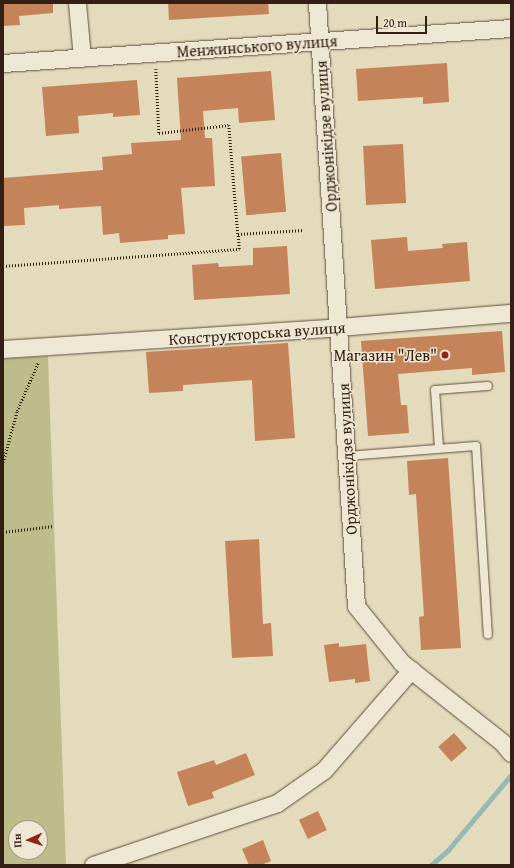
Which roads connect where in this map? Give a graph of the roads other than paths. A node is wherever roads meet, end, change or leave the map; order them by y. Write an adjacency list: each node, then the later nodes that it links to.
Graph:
1 (77, 3): 5 (street)
2 (317, 3): 4 (street, Орджонікідзе вулиця)
3 (511, 28): 4 (street, Менжинського вулиця)
4 (320, 42): 5 (street, Менжинського вулиця); 8 (street, Орджонікідзе вулиця)
5 (82, 58): 6 (street, Менжинського вулиця)
6 (3, 63)
7 (511, 313): 8 (street, Конструкторська вулиця)
8 (339, 328): 9 (street, Конструкторська вулиця); 12 (street, Орджонікідзе вулиця)
9 (3, 350)
10 (488, 386): 11 (lane)
11 (439, 448): 12 (lane); 13 (lane)
12 (347, 456): 14 (street, Орджонікідзе вулиця)
13 (488, 635)
14 (411, 670): 15 (street, Орджонікідзе вулиця); 16 (street)
15 (506, 747)
16 (93, 865)

